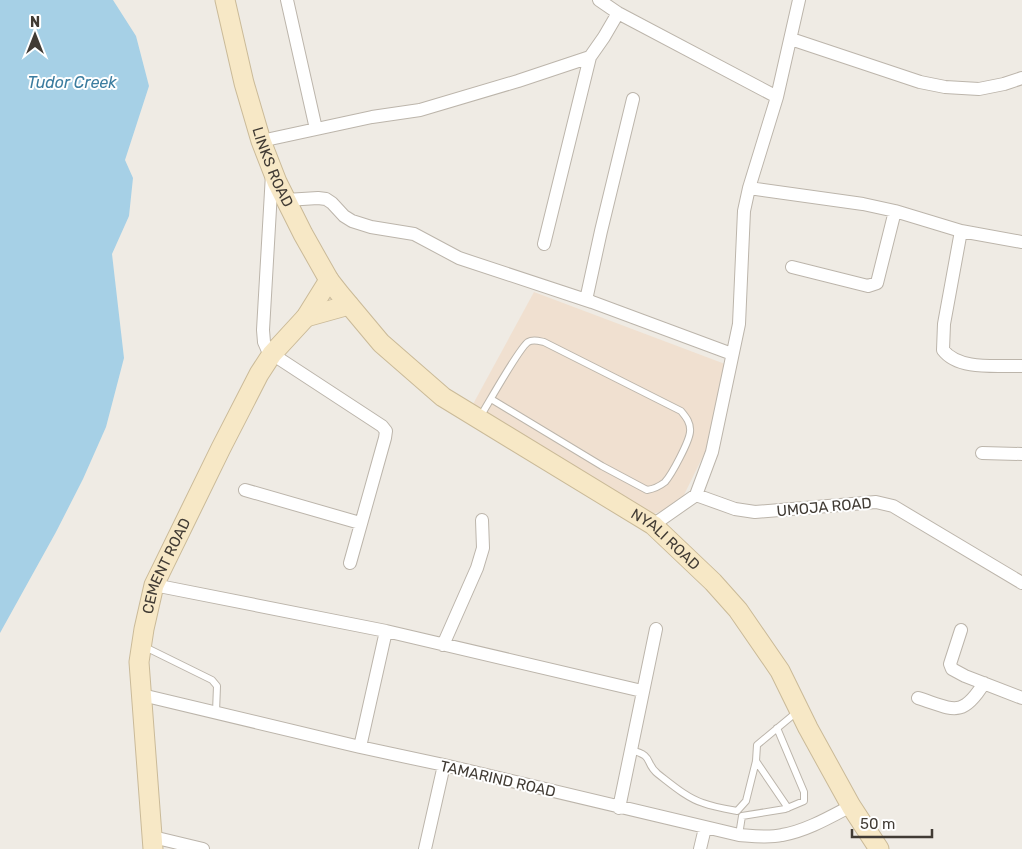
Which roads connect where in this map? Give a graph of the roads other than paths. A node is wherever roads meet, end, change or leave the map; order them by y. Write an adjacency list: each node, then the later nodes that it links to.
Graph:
1 (224, 0): 12 (main road, LINKS ROAD)
2 (287, 0): 11 (street)
3 (599, 0): 5 (street)
4 (799, 0): 6 (street)
5 (618, 13): 7 (street); 9 (street)
6 (790, 39): 8 (street); 9 (street)
7 (590, 57): 11 (street); 19 (street)
8 (1022, 78)
9 (776, 97): 14 (street)
10 (633, 99): 22 (street)
11 (316, 129): 12 (street)
12 (261, 141): 13 (main road, LINKS ROAD)
13 (272, 169): 15 (main road, LINKS ROAD); 25 (street)
14 (749, 188): 16 (street); 26 (street)
15 (286, 200): 21 (main road, LINKS ROAD); 22 (street)
16 (895, 212): 17 (street); 20 (street)
17 (960, 231): 18 (street); 27 (street)
18 (1022, 242)
19 (544, 244)
20 (792, 266)
21 (329, 280): 23 (main road, LINKS ROAD); 24 (main road, CEMENT ROAD)
22 (586, 300): 26 (street)
23 (354, 312): 24 (main road); 29 (main road, NYALI ROAD)
24 (306, 317): 25 (main road, CEMENT ROAD)
25 (272, 354): 35 (street); 39 (main road, CEMENT ROAD)
26 (732, 354): 33 (street)
27 (1022, 366)
28 (491, 398): 28 (lane); 29 (lane)
29 (479, 419): 36 (main road, NYALI ROAD)
30 (982, 453): 31 (street)
31 (1022, 454)
32 (245, 490): 35 (street)
33 (696, 495): 36 (street); 38 (street, UMOJA ROAD)
34 (482, 520): 44 (street)
35 (360, 523): 37 (street)
36 (653, 525): 50 (main road, NYALI ROAD)
37 (350, 563)
38 (1022, 583)
39 (154, 585): 42 (street); 43 (main road, CEMENT ROAD)
40 (656, 628): 46 (street)
41 (961, 630): 45 (street)
42 (386, 631): 44 (street); 53 (street)
43 (141, 644): 47 (main road, CEMENT ROAD); 51 (lane)
44 (443, 644): 46 (street)
45 (984, 684): 48 (street); 49 (street)
46 (642, 691): 54 (street)
47 (142, 694): 51 (street, TAMARIND ROAD); 63 (main road, CEMENT ROAD)
48 (918, 698)
49 (1022, 698)
50 (799, 710): 52 (lane); 57 (main road, NYALI ROAD)
51 (216, 712): 53 (street, TAMARIND ROAD)
52 (777, 728): 55 (lane); 59 (lane)
53 (360, 747): 56 (street, TAMARIND ROAD)
54 (631, 750): 58 (street); 60 (lane)
55 (756, 761): 59 (lane); 60 (lane)
56 (444, 765): 58 (street, TAMARIND ROAD); 65 (street)
57 (851, 806): 62 (street, TAMARIND ROAD); 67 (main road, NYALI ROAD)
58 (619, 808): 61 (street, TAMARIND ROAD)
59 (788, 808): 60 (lane)
60 (740, 814): 62 (lane)
61 (705, 828): 62 (street, TAMARIND ROAD); 66 (street)
62 (739, 835)
63 (153, 843): 64 (street)
64 (203, 849)
65 (425, 849)
66 (700, 849)
67 (879, 849)

